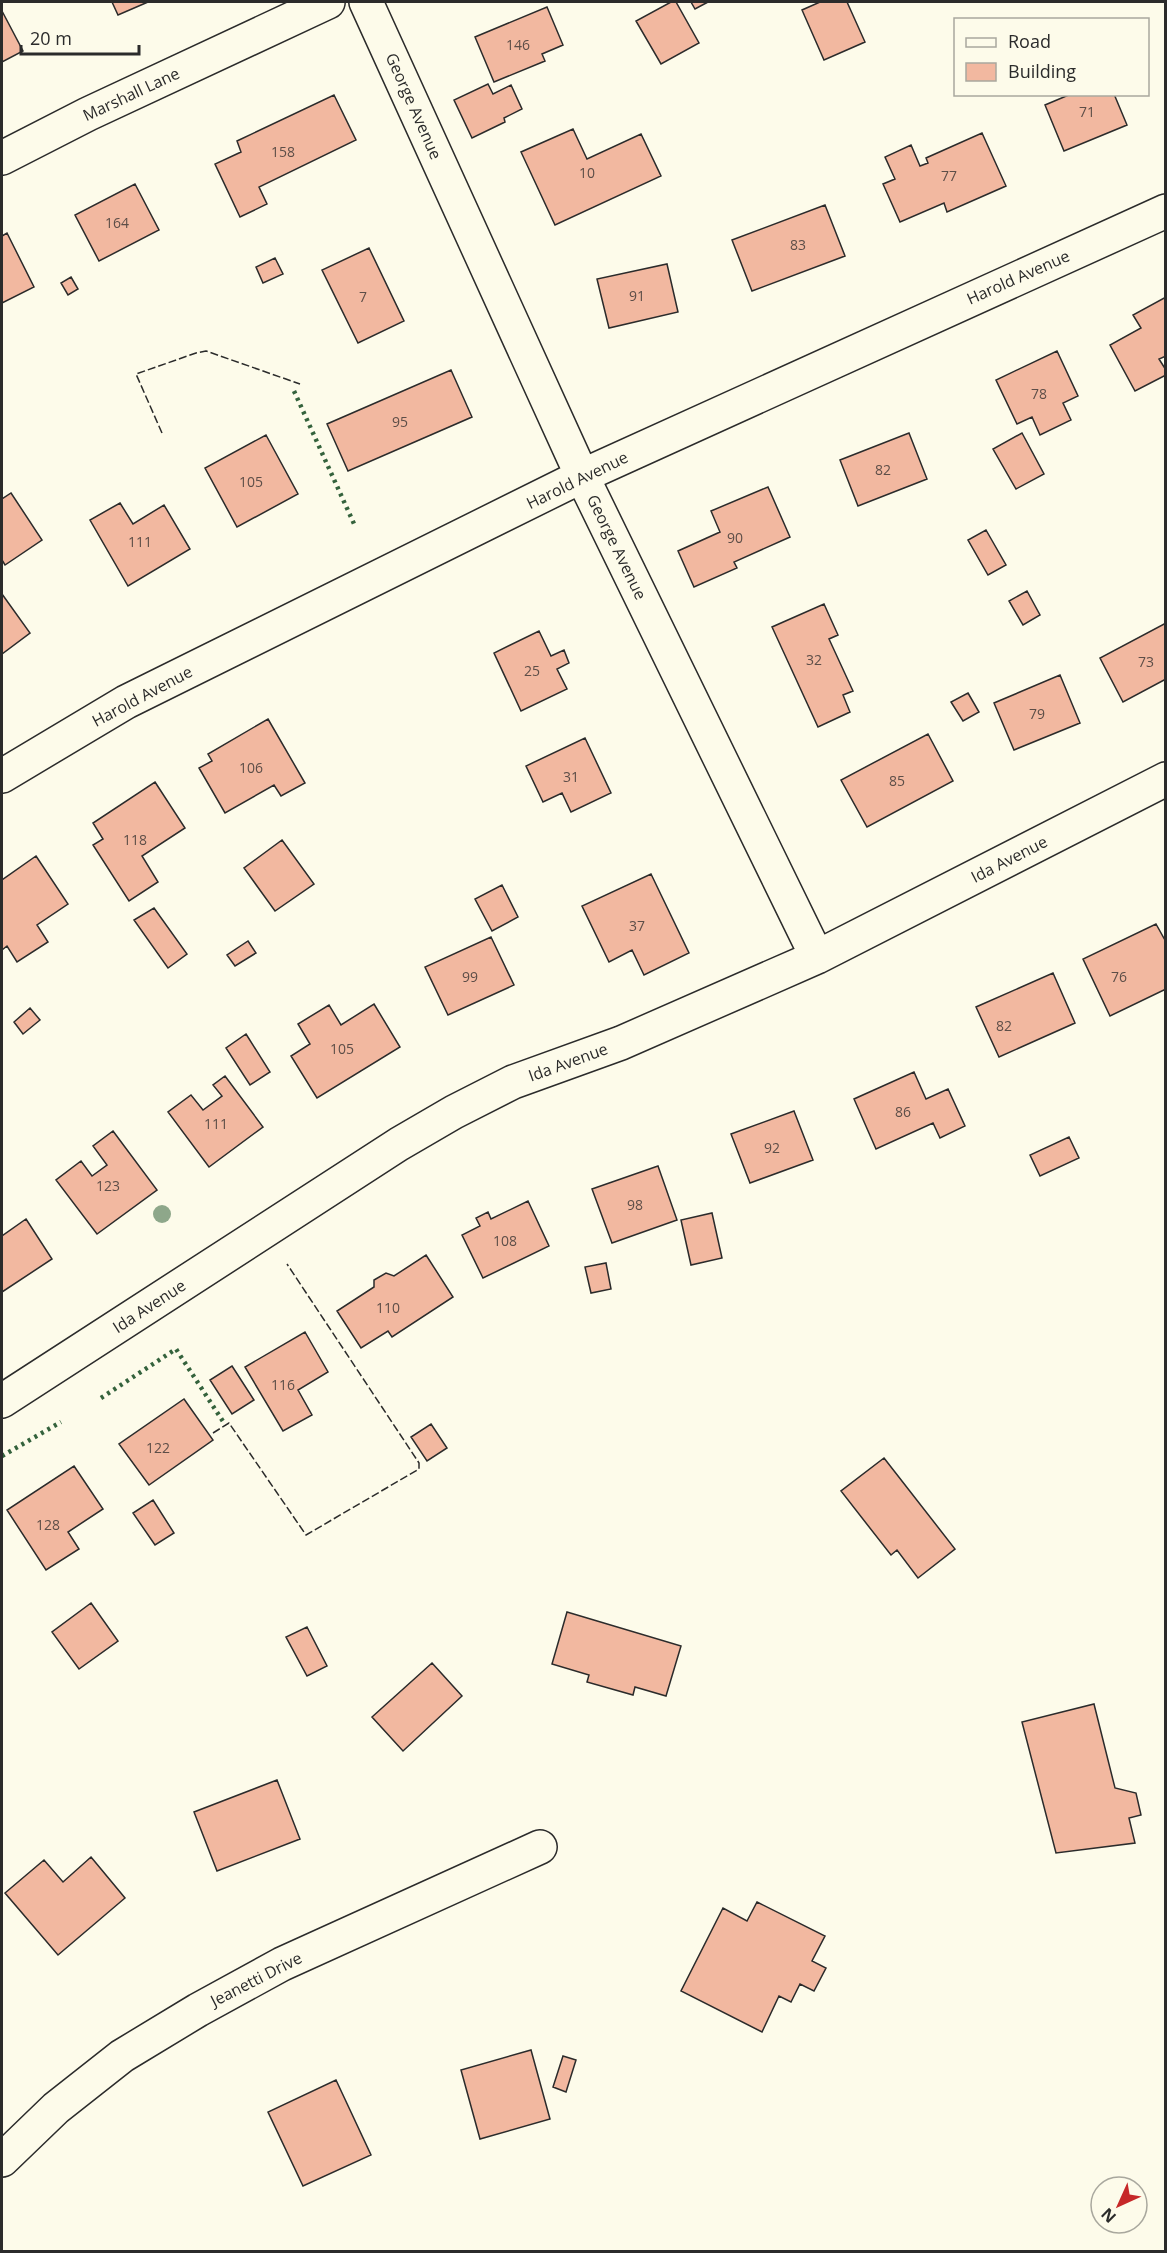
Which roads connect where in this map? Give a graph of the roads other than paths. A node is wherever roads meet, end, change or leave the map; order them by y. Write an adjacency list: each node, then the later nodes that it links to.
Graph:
1 (328, 2): 3 (street, Marshall Lane)
2 (366, 2): 5 (street, George Avenue)
3 (2, 158)
4 (1166, 211): 5 (street, Harold Avenue)
5 (582, 476): 6 (street, Harold Avenue); 8 (street, George Avenue)
6 (2, 776)
7 (1166, 779): 8 (street, Ida Avenue)
8 (817, 957): 9 (street, Ida Avenue)
9 (2, 1401)
10 (540, 1847): 11 (street, Jeanetti Drive)
11 (2, 2160)

